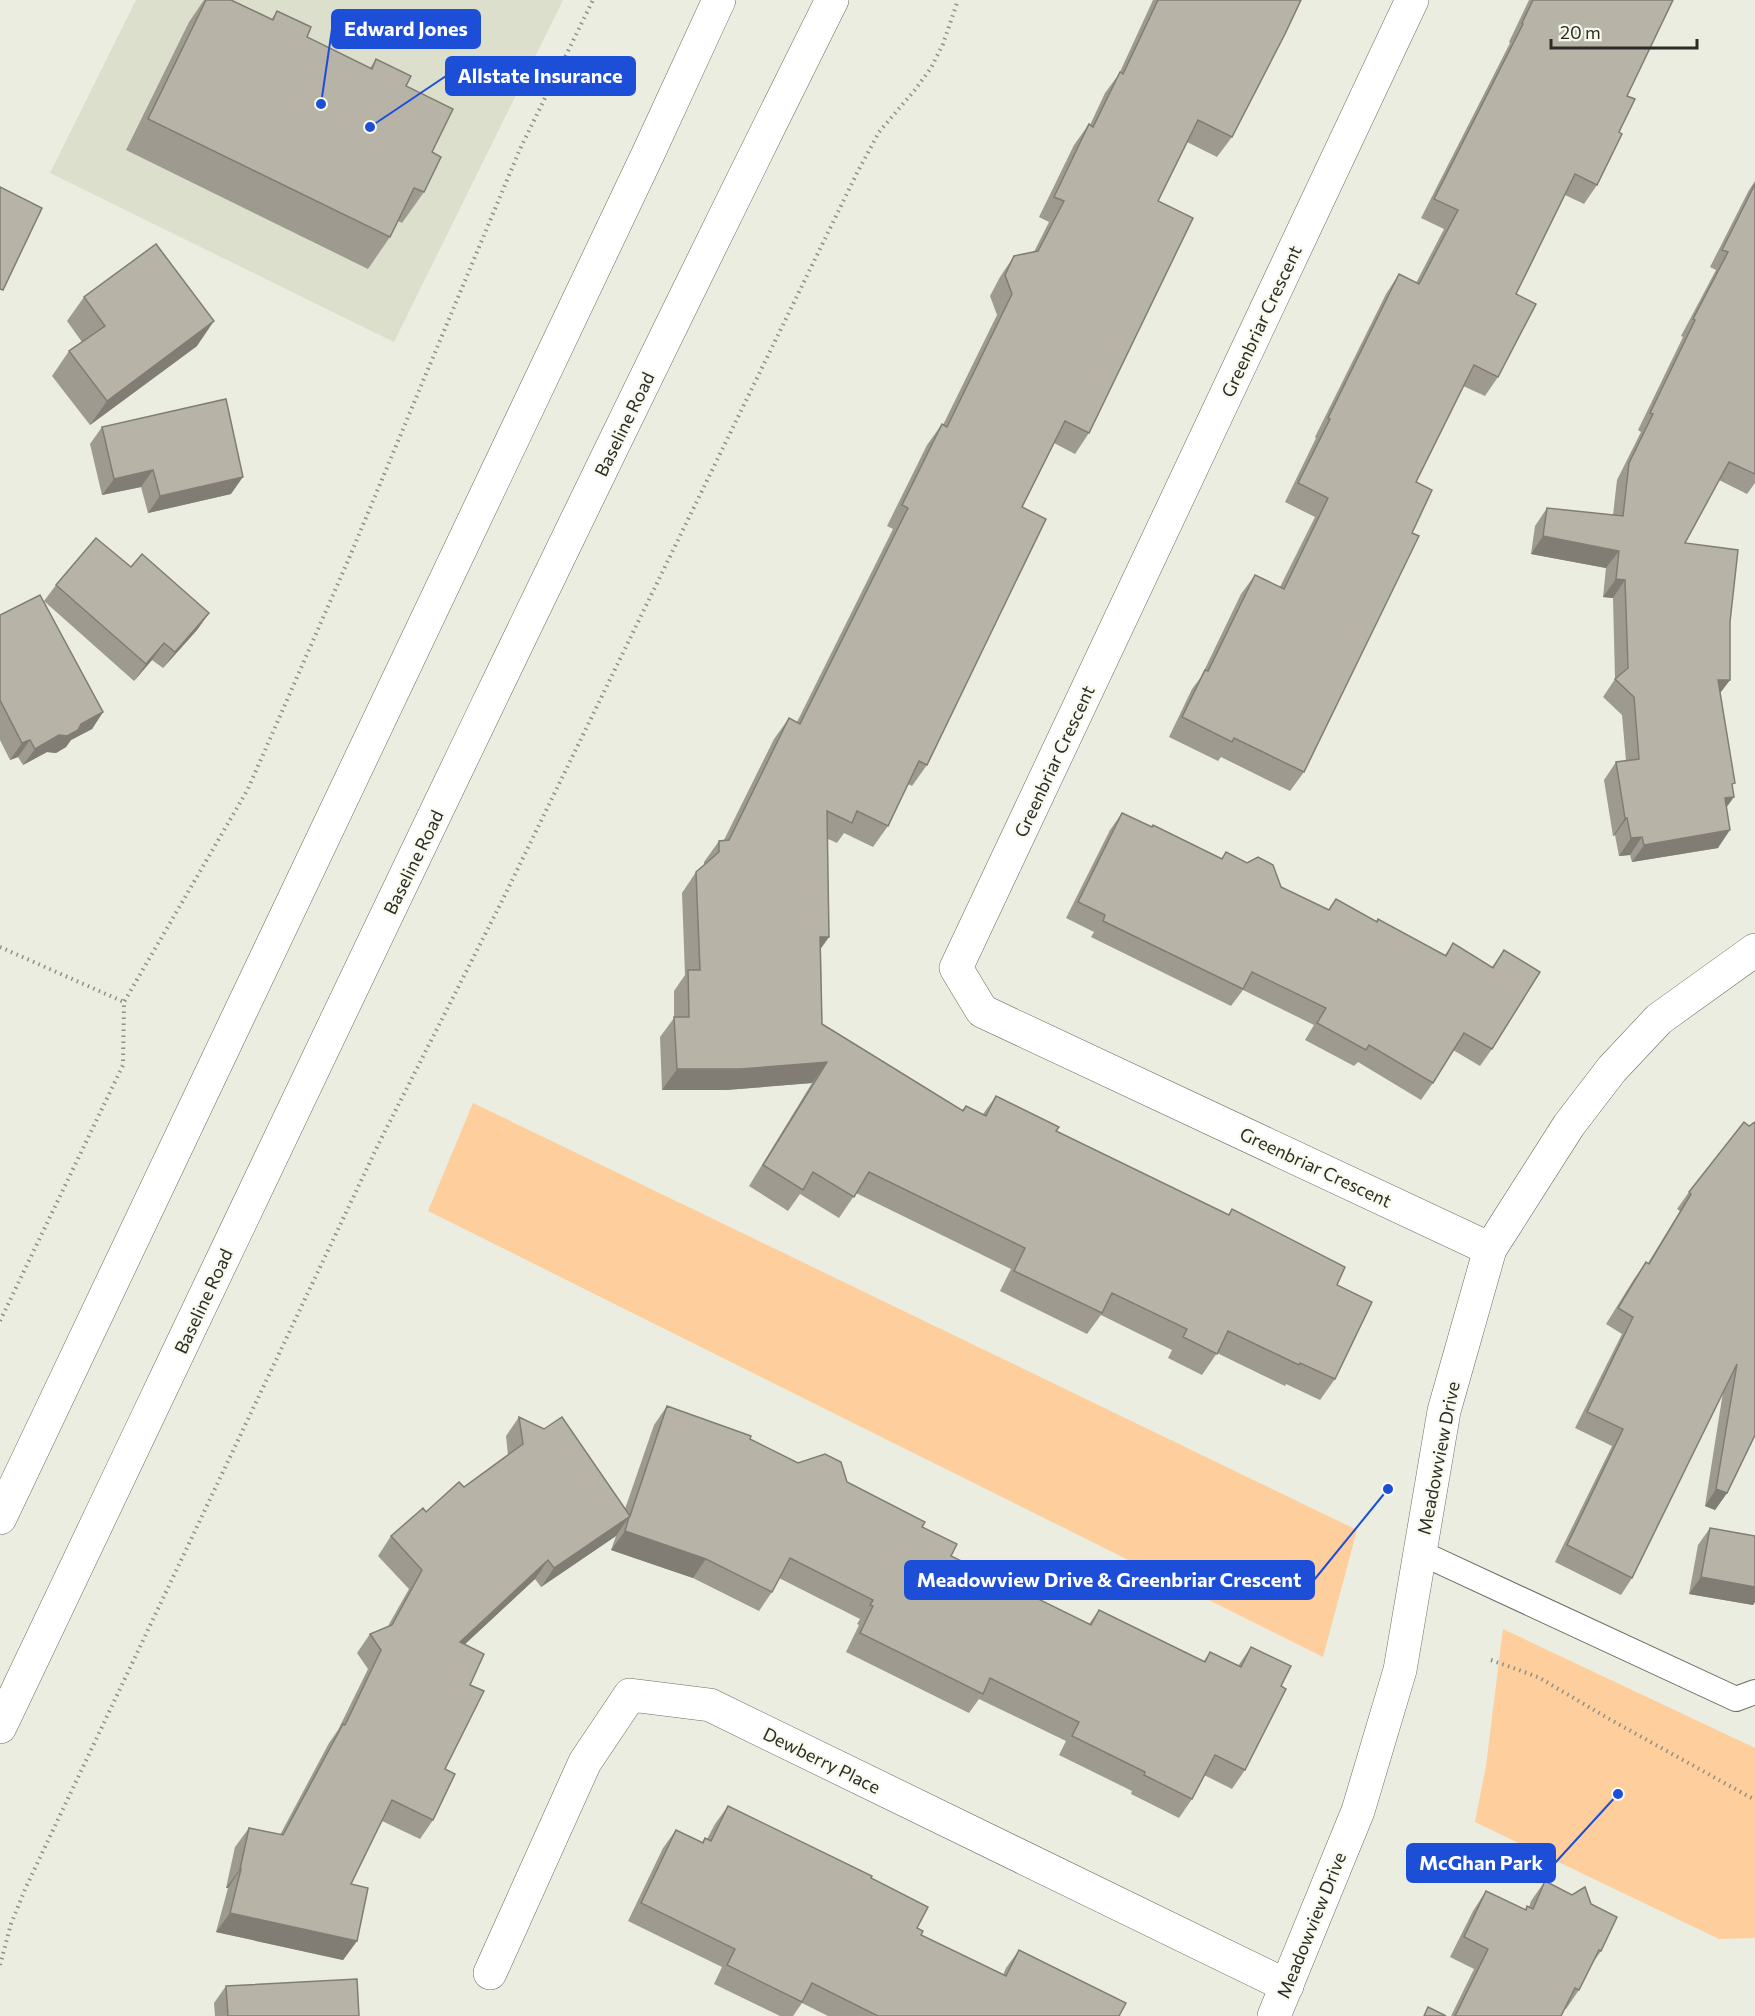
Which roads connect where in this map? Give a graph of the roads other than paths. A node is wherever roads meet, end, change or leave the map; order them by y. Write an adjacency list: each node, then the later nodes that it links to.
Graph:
1 (719, 0): 6 (street)
2 (832, 0): 9 (street, Baseline Road)
3 (1412, 0): 5 (street, Greenbriar Crescent)
4 (1755, 950): 5 (street, Meadowview Drive)
5 (1490, 1249): 7 (street, Meadowview Drive)
6 (0, 1518)
7 (1419, 1552): 8 (lane); 11 (street, Meadowview Drive)
8 (1755, 1692)
9 (0, 1727)
10 (490, 1973): 11 (street, Dewberry Place)
11 (1287, 1986): 12 (street, Meadowview Drive)
12 (1274, 2016)

